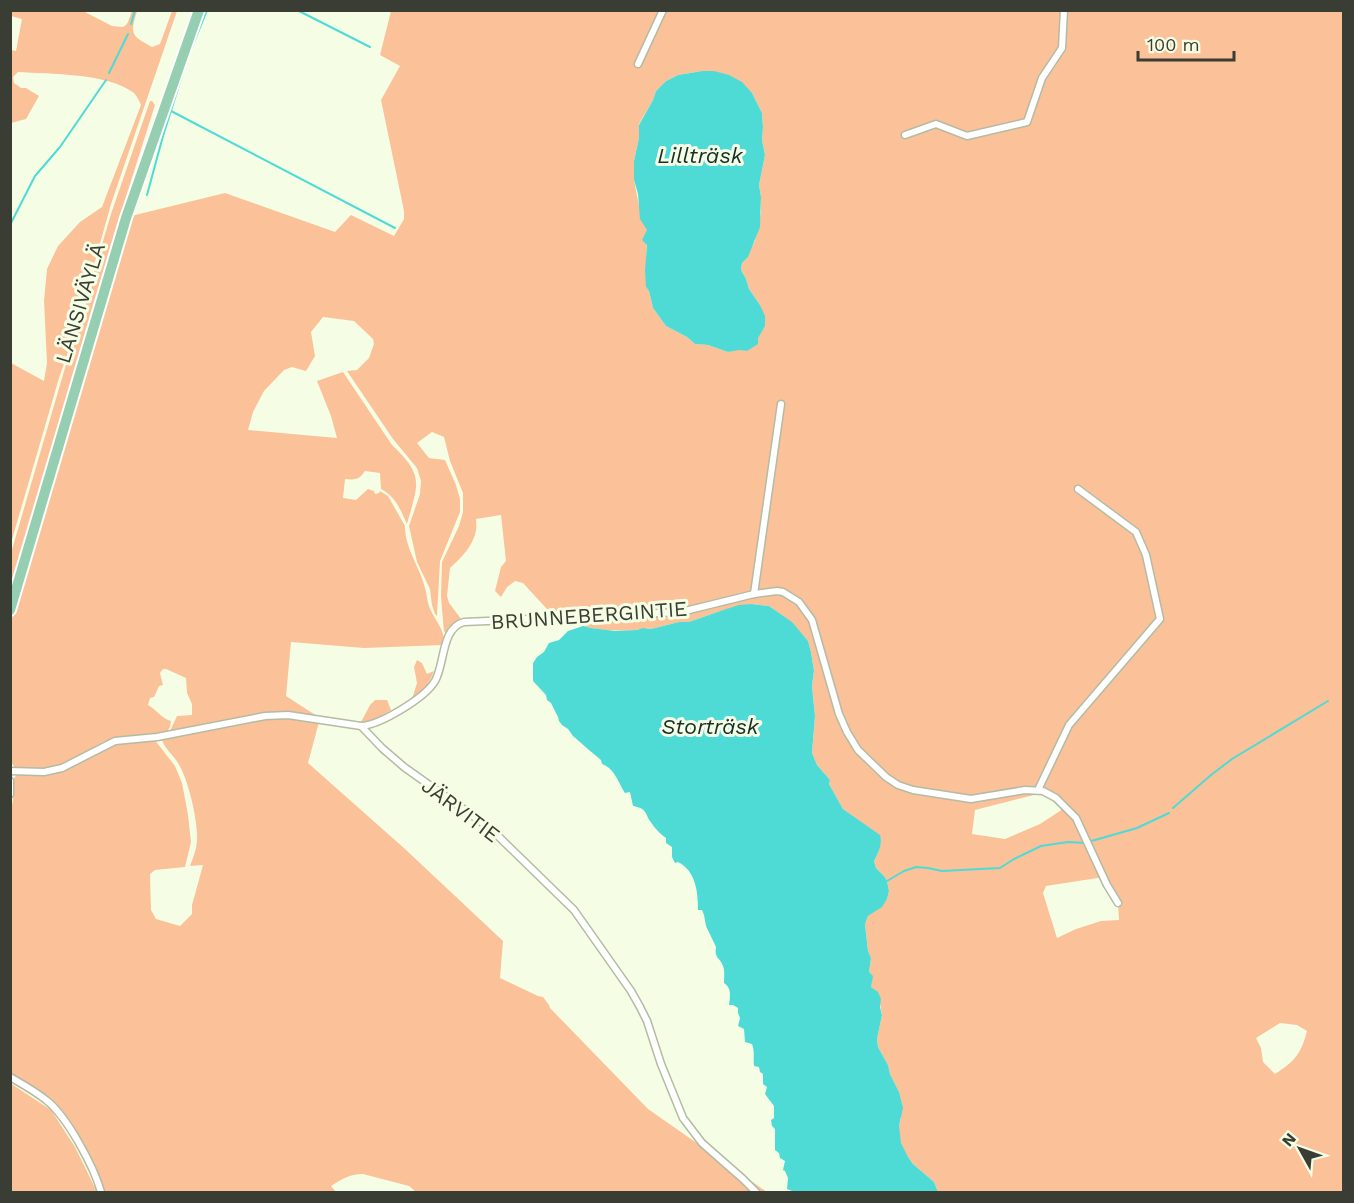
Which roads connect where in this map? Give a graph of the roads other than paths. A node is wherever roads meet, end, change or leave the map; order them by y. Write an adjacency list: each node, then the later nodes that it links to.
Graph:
1 (199, 10): 9 (main road, LÄNSIVÄYLÄ)
2 (663, 10): 4 (street)
3 (1064, 10): 5 (street)
4 (638, 64)
5 (905, 135)
6 (780, 404): 8 (street)
7 (1078, 489): 13 (street)
8 (754, 594): 10 (street, BRUNNEBERGINTIE); 13 (street, BRUNNEBERGINTIE)
9 (10, 610)
10 (361, 726): 11 (street); 18 (street, JÄRVITIE)
11 (10, 771)
12 (10, 781): 14 (street)
13 (1038, 790): 15 (street)
14 (10, 794)
15 (1118, 903)
16 (10, 1077): 17 (street)
17 (101, 1192)
18 (756, 1192)

